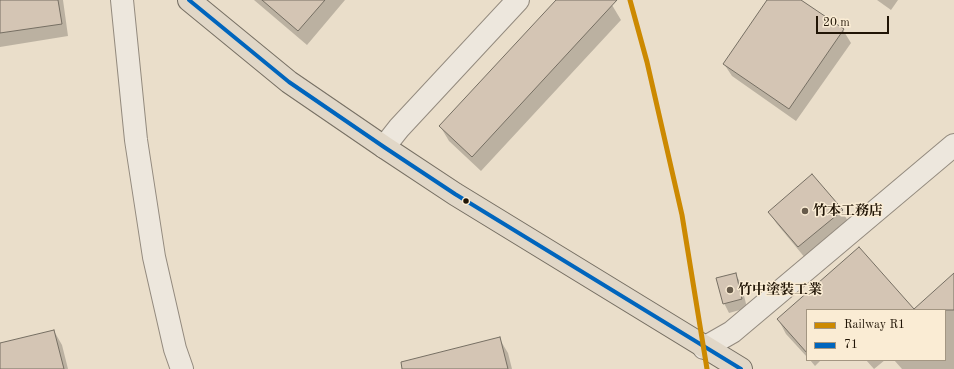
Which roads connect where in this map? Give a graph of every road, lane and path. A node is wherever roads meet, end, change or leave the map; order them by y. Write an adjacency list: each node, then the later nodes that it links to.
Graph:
1 (122, 0): 7 (street)
2 (189, 0): 5 (main road)
3 (518, 0): 5 (street)
4 (954, 145): 6 (street)
5 (384, 147): 6 (main road)
6 (704, 348): 8 (main road)
7 (182, 369)
8 (741, 369)

